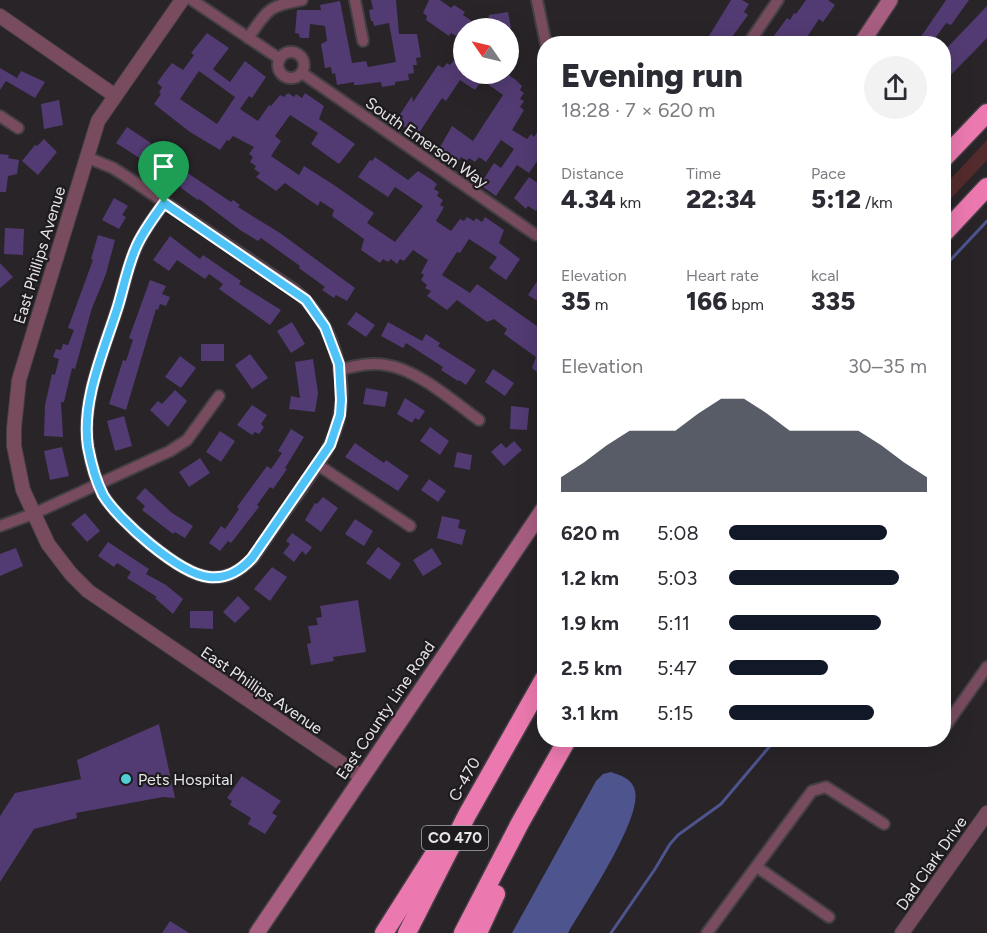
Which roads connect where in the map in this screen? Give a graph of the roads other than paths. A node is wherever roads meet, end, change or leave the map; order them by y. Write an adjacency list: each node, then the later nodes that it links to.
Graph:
1 (182, 0): 16 (street, East Phillips Avenue)
2 (192, 0): 12 (street, South Emerson Way)
3 (302, 0): 12 (street)
4 (356, 0): 13 (street)
5 (537, 0): 9 (street)
6 (778, 0): 10 (street)
7 (890, 0): 11 (main road)
8 (0, 16): 16 (street)
9 (544, 36)
10 (753, 36)
11 (866, 36)
12 (248, 38): 14 (street, South Emerson Way)
13 (363, 40)
14 (280, 59): 15 (street, South Emerson Way); 15 (street, South Emerson Way)
15 (302, 73): 25 (street, South Emerson Way)
16 (114, 95): 21 (street, East Phillips Avenue)
17 (987, 112): 20 (highway)
18 (0, 116): 19 (street)
19 (18, 128)
20 (951, 151)
21 (86, 157): 23 (street); 31 (street, East Phillips Avenue)
22 (987, 187): 24 (highway)
23 (164, 203): 26 (street); 30 (street)
24 (951, 226)
25 (536, 235)
26 (339, 370): 28 (street); 29 (street)
27 (219, 396): 30 (street)
28 (479, 420)
29 (318, 465): 30 (street); 34 (street)
30 (98, 483): 31 (street)
31 (33, 514): 33 (street); 41 (street, East Phillips Avenue)
32 (537, 518): 41 (main road, East County Line Road)
33 (0, 526)
34 (410, 526)
35 (987, 667): 37 (street)
36 (537, 691): 38 (highway, C-470 / CO 470)
37 (951, 718)
38 (506, 745): 47 (highway); 48 (highway, C-470 / CO 470)
39 (563, 747): 49 (highway, CO 470)
40 (574, 747): 50 (highway)
41 (362, 777): 46 (main road, East County Line Road)
42 (987, 813): 52 (street, Dad Clark Drive)
43 (884, 824): 44 (street)
44 (757, 867): 45 (street); 51 (street)
45 (829, 917)
46 (257, 933)
47 (384, 933)
48 (407, 933)
49 (463, 933)
50 (478, 933)
51 (707, 933)
52 (902, 933)

